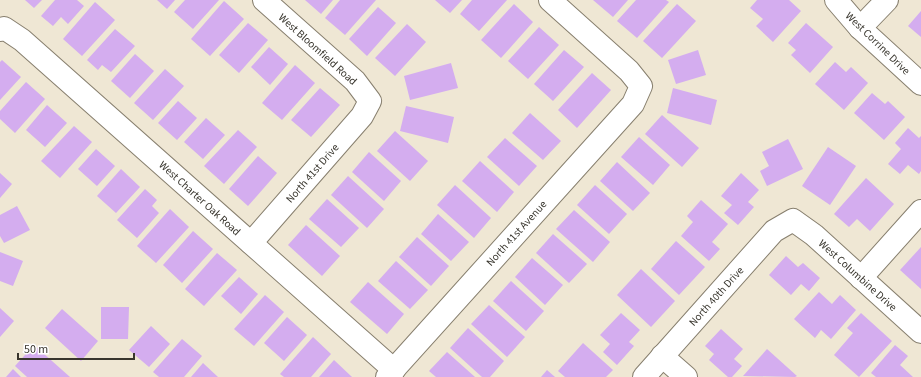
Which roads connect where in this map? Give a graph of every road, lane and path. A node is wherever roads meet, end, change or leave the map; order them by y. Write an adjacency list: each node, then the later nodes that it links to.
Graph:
1 (264, 0): 8 (street, West Bloomfield Road)
2 (550, 0): 15 (street, North 41st Avenue)
3 (836, 0): 5 (street, West Corrine Drive)
4 (887, 0): 5 (street)
5 (860, 28): 7 (street, West Corrine Drive)
6 (2, 29): 11 (street, West Charter Oak Road)
7 (921, 84)
8 (370, 101): 11 (street, North 41st Drive)
9 (921, 211): 12 (street)
10 (794, 220): 12 (street, West Columbine Drive); 14 (street, North 40th Drive)
11 (251, 243): 15 (street, West Charter Oak Road)
12 (861, 278): 13 (street, West Columbine Drive)
13 (921, 332)
14 (662, 356): 16 (street, North 40th Drive); 17 (street)
15 (390, 373)
16 (644, 377)
17 (686, 377)

